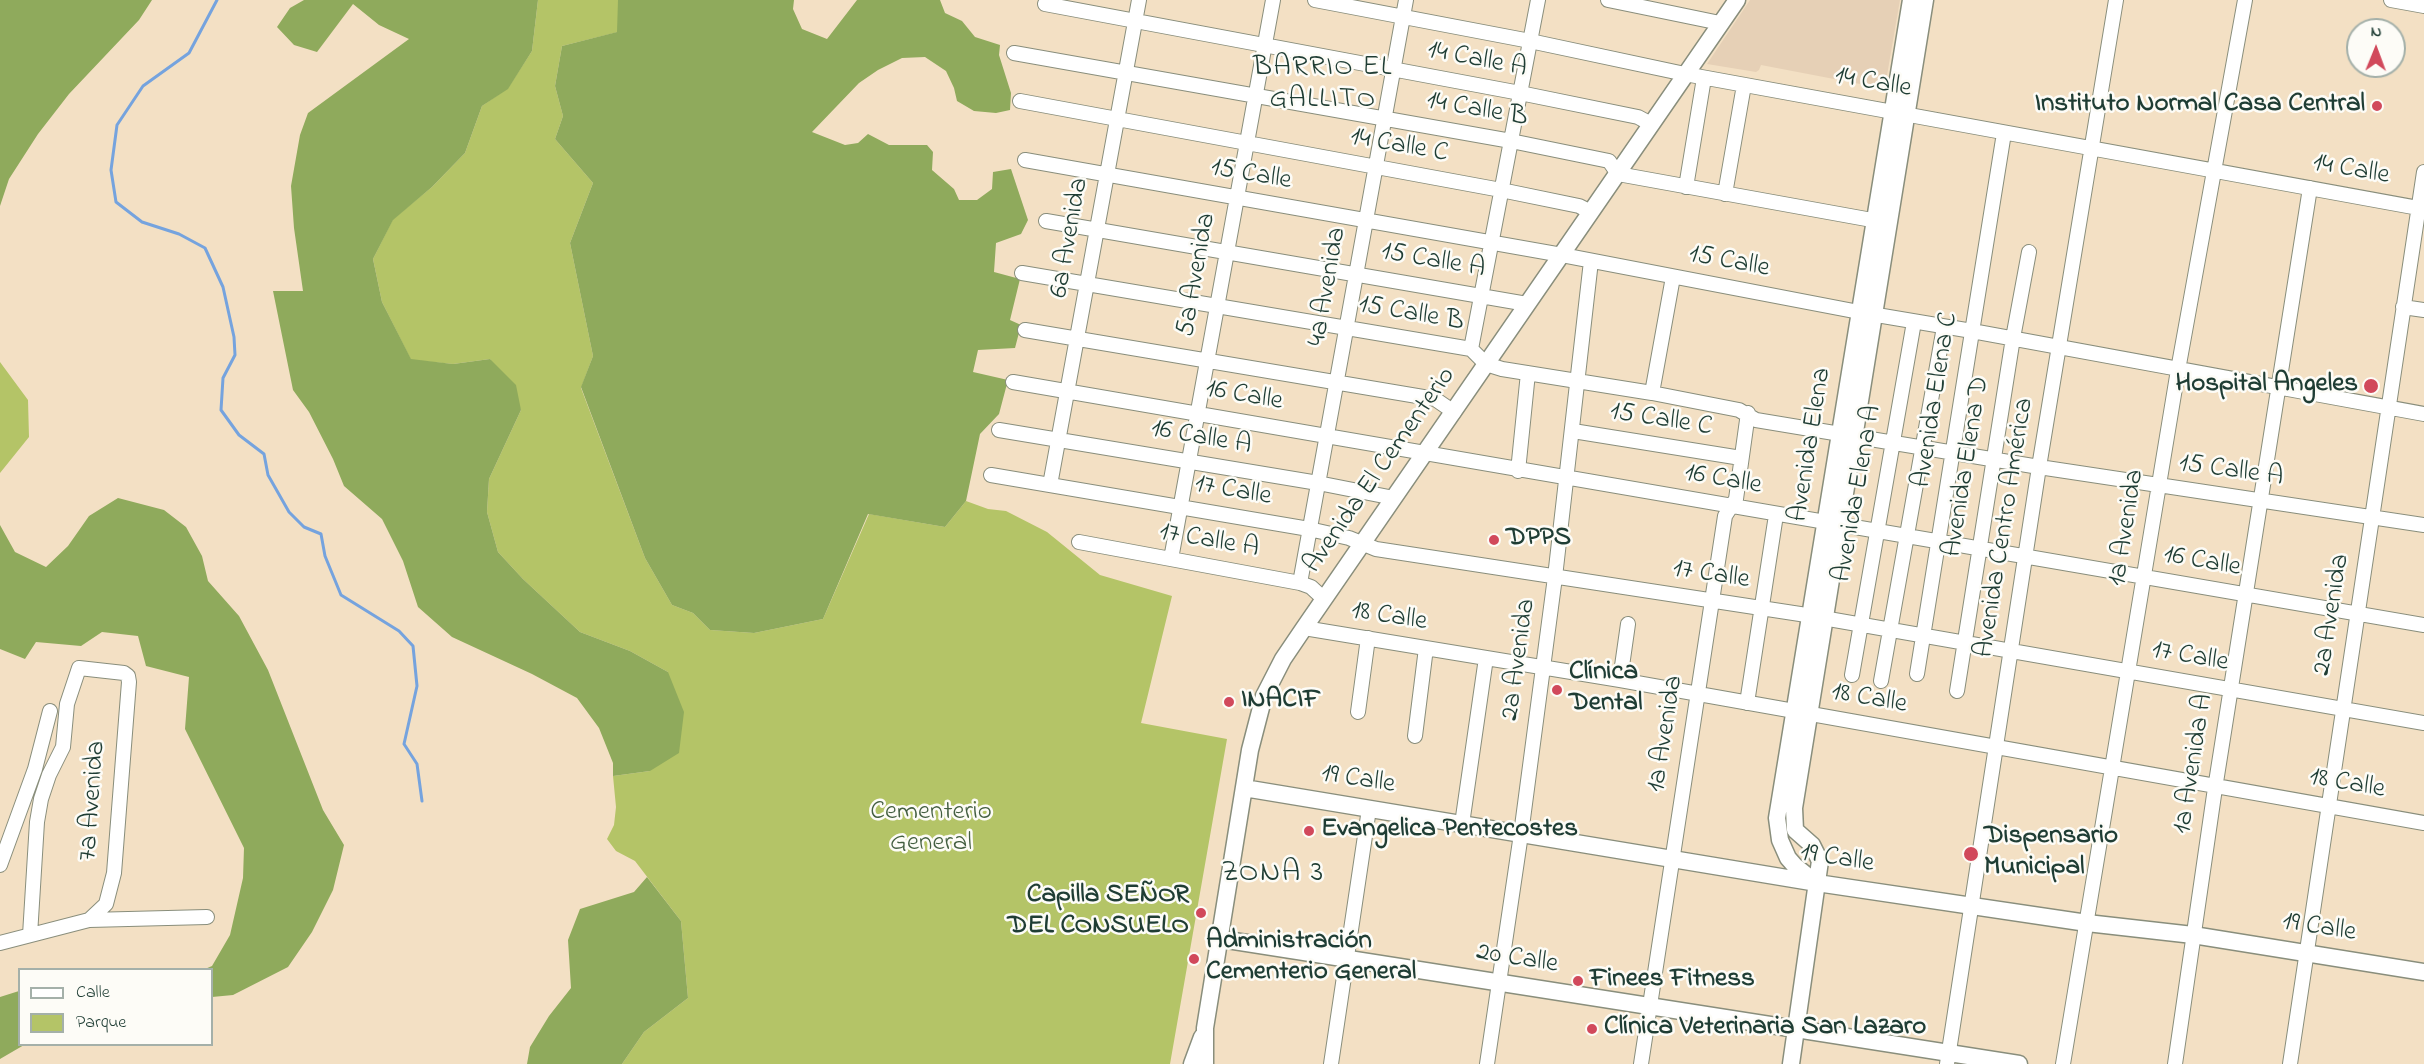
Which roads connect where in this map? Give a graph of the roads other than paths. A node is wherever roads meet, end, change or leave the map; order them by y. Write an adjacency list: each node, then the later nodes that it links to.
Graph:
1 (1139, 0): 16 (street, 6a Avenida)
2 (1273, 0): 19 (street, 5a Avenida)
3 (1315, 0): 15 (street, 14 Calle)
4 (1406, 0): 15 (street, 4a Avenida)
5 (1538, 0): 18 (street)
6 (1608, 0): 17 (street)
7 (1737, 0): 17 (main road, Avenida El Cementerio)
8 (1911, 0): 29 (main road, Avenida Elena)
9 (1925, 0): 29 (main road, Avenida Elena)
10 (2116, 0): 36 (street, Avenida Centro América)
11 (2245, 0): 39 (street, 1a Avenida)
12 (2391, 0): 14 (street)
13 (1045, 4): 16 (street, 14 Calle A)
14 (2424, 6)
15 (1403, 17): 18 (street, 14 Calle); 21 (street, 4a Avenida)
16 (1136, 20): 19 (street, 14 Calle A); 22 (street, 6a Avenida)
17 (1720, 22): 23 (main road, Avenida El Cementerio)
18 (1530, 41): 23 (street, 14 Calle); 26 (street)
19 (1265, 45): 21 (street, 14 Calle A); 27 (street, 5a Avenida)
20 (1014, 53): 22 (street, 14 Calle B)
21 (1393, 69): 26 (street, 14 Calle A); 31 (street, 4a Avenida)
22 (1126, 72): 27 (street, 14 Calle B); 30 (street, 6a Avenida)
23 (1685, 74): 24 (street, 14 Calle); 32 (main road, Avenida El Cementerio)
24 (1704, 78): 25 (street, 14 Calle); 43 (street)
25 (1744, 85): 29 (street, 14 Calle); 46 (street)
26 (1520, 93): 32 (street, 14 Calle A); 34 (street)
27 (1256, 96): 31 (street, 14 Calle B); 35 (street, 5a Avenida)
28 (1020, 101): 30 (street, 14 Calle C)
29 (1900, 114): 33 (street, 14 Calle); 52 (main road, Avenida Elena)
30 (1117, 119): 35 (street, 14 Calle C); 42 (street, 6a Avenida)
31 (1384, 119): 34 (street, 14 Calle B); 38 (street, 4a Avenida)
32 (1651, 124): 41 (main road, Avenida El Cementerio)
33 (2004, 133): 36 (street, 14 Calle); 73 (street, Avenida Elena C)
34 (1511, 141): 41 (street, 14 Calle B); 45 (street)
35 (1247, 143): 38 (street, 14 Calle C); 47 (street, 5a Avenida)
36 (2092, 148): 39 (street, 14 Calle); 76 (street, Avenida Centro América)
37 (1025, 160): 42 (street, 15 Calle)
38 (1375, 167): 45 (street, 14 Calle C); 51 (street, 4a Avenida)
39 (2212, 170): 44 (street, 14 Calle); 80 (street, 1a Avenida)
40 (2424, 172): 48 (street, 2a Avenida)
41 (1618, 174): 43 (street, 14 Calle B); 49 (main road, Avenida El Cementerio)
42 (1107, 175): 47 (street, 15 Calle); 53 (street, 6a Avenida)
43 (1686, 187): 46 (street, 14 Calle B)
44 (2310, 188): 48 (street, 14 Calle); 85 (street, 1a Avenida A)
45 (1501, 190): 49 (street, 14 Calle C); 54 (street)
46 (1725, 194): 52 (street, 14 Calle B)
47 (1237, 198): 51 (street, 15 Calle); 55 (street, 5a Avenida)
48 (2421, 208): 66 (street, 2a Avenida)
49 (1592, 212): 57 (main road, Avenida El Cementerio)
50 (1046, 221): 53 (street, 15 Calle A)
51 (1366, 221): 54 (street, 15 Calle); 60 (street, 4a Avenida)
52 (1881, 222): 68 (main road, Avenida Elena)
53 (1097, 230): 55 (street, 15 Calle A); 62 (street, 6a Avenida)
54 (1491, 243): 57 (street, 15 Calle); 63 (street)
55 (1227, 251): 60 (street, 15 Calle A); 65 (street, 5a Avenida)
56 (2029, 252): 74 (street, Avenida Elena D)
57 (1562, 255): 58 (street, 15 Calle); 64 (main road, Avenida El Cementerio)
58 (1591, 261): 61 (street, 15 Calle); 82 (street, 2a Avenida)
59 (1022, 273): 62 (street, 15 Calle B)
60 (1356, 273): 63 (street, 15 Calle A); 71 (street, 4a Avenida)
61 (1672, 277): 68 (street, 15 Calle); 87 (street)
62 (1087, 284): 65 (street, 15 Calle B); 75 (street, 6a Avenida)
63 (1481, 295): 64 (street, 15 Calle A); 77 (street)
64 (1527, 304): 79 (main road, Avenida El Cementerio)
65 (1217, 306): 71 (street, 15 Calle B); 78 (street, 5a Avenida)
66 (2403, 307): 67 (street); 88 (street, 2a Avenida)
67 (2424, 310)
68 (1866, 313): 69 (street, 15 Calle); 95 (main road, Avenida Elena)
69 (1914, 322): 70 (street, 15 Calle); 98 (street, Avenida Elena A)
70 (1944, 327): 73 (street, 15 Calle); 99 (street)
71 (1346, 328): 77 (street, 15 Calle B); 84 (street, 4a Avenida)
72 (1025, 330): 75 (street)
73 (1972, 331): 74 (street, 15 Calle); 100 (street, Avenida Elena C)
74 (2013, 338): 76 (street, 15 Calle); 103 (street, Avenida Elena D)
75 (1077, 339): 78 (street); 86 (street, 6a Avenida)
76 (2059, 348): 80 (street, 15 Calle); 105 (street, Avenida Centro América)
77 (1471, 349): 79 (street, 15 Calle B)
78 (1207, 361): 84 (street); 91 (street, 5a Avenida)
79 (1486, 364): 81 (street, 15 Calle B); 89 (main road, Avenida El Cementerio)
80 (2178, 370): 85 (street, 15 Calle); 111 (street, 1a Avenida)
81 (1528, 373): 82 (street, 15 Calle B); 106 (street)
82 (1577, 381): 87 (street, 15 Calle B); 94 (street, 2a Avenida)
83 (1013, 382): 86 (street, 16 Calle)
84 (1336, 382): 89 (street); 96 (street, 4a Avenida)
85 (2278, 388): 88 (street, 15 Calle); 113 (street, 1a Avenida A)
86 (1067, 391): 91 (street, 16 Calle); 97 (street, 6a Avenida)
87 (1652, 393): 90 (street, 15 Calle B)
88 (2389, 408): 92 (street, 15 Calle); 117 (street, 2a Avenida)
89 (1454, 411): 101 (main road, Avenida El Cementerio)
90 (1748, 413): 95 (street, 15 Calle B); 102 (street, 1a Avenida)
91 (1197, 414): 96 (street, 16 Calle); 104 (street, 5a Avenida)
92 (2424, 414)
93 (999, 429): 97 (street, 16 Calle A)
94 (1573, 431): 102 (street, 15 Calle C); 108 (street, 2a Avenida)
95 (1847, 435): 98 (street, 15 Calle A); 118 (main road, Avenida Elena)
96 (1326, 436): 101 (street, 16 Calle); 109 (street, 4a Avenida)
97 (1058, 439): 104 (street, 16 Calle A); 110 (street, 6a Avenida)
98 (1892, 442): 99 (street, 15 Calle A); 121 (street, Avenida Elena A)
99 (1921, 447): 100 (street, 15 Calle A); 122 (street)
100 (1952, 453): 103 (street, 15 Calle A); 124 (street, Avenida Elena C)
101 (1424, 454): 106 (street, 16 Calle); 112 (main road, Avenida El Cementerio)
102 (1741, 459): 115 (street, 1a Avenida)
103 (1994, 460): 105 (street, 15 Calle A); 126 (street, Avenida Elena D)
104 (1189, 461): 109 (street, 16 Calle A); 114 (street, 5a Avenida)
105 (2039, 467): 111 (street, 15 Calle A); 127 (street, Avenida Centro América)
106 (1518, 471): 108 (street, 16 Calle)
107 (991, 475): 110 (street, 17 Calle)
108 (1568, 479): 115 (street, 16 Calle); 129 (street, 2a Avenida)
109 (1318, 483): 112 (street, 16 Calle A); 120 (street, 4a Avenida)
110 (1050, 485): 114 (street, 17 Calle)
111 (2159, 485): 113 (street, 15 Calle A); 130 (street, 1a Avenida)
112 (1394, 498): 125 (main road, Avenida El Cementerio)
113 (2261, 500): 117 (street, 15 Calle A); 132 (street, 1a Avenida A)
114 (1180, 507): 120 (street, 17 Calle); 128 (street, 5a Avenida)
115 (1731, 507): 116 (street, 16 Calle); 134 (street, 1a Avenida)
116 (1776, 515): 118 (street, 16 Calle); 135 (street)
117 (2372, 517): 119 (street, 15 Calle A); 136 (street, 2a Avenida)
118 (1833, 524): 121 (street, 16 Calle); 137 (main road, Avenida Elena)
119 (2424, 525)
120 (1309, 529): 125 (street, 17 Calle); 131 (street, 4a Avenida)
121 (1877, 532): 122 (street, 16 Calle); 139 (street, Avenida Elena A)
122 (1906, 537): 124 (street, 16 Calle); 142 (street)
123 (1079, 542): 128 (street, 17 Calle A)
124 (1938, 542): 126 (street, 16 Calle); 143 (street, Avenida Elena C)
125 (1362, 544): 129 (street, 17 Calle); 133 (main road, Avenida El Cementerio)
126 (1979, 549): 127 (street, 16 Calle); 145 (street, Avenida Elena D)
127 (2026, 558): 130 (street, 16 Calle); 147 (street, Avenida Centro América)
128 (1171, 559): 131 (street, 17 Calle A)
129 (1555, 577): 134 (street, 17 Calle); 149 (street, 2a Avenida)
130 (2144, 578): 132 (street, 16 Calle); 150 (street, 1a Avenida)
131 (1300, 583): 133 (street, 17 Calle A)
132 (2246, 595): 136 (street, 16 Calle); 155 (street, 1a Avenida A)
133 (1324, 599): 141 (main road, Avenida El Cementerio)
134 (1712, 601): 135 (street, 17 Calle); 157 (street, 1a Avenida)
135 (1762, 609): 137 (street, 17 Calle); 158 (street)
136 (2358, 614): 140 (street, 16 Calle); 159 (street, 2a Avenida)
137 (1817, 617): 139 (street, 17 Calle); 161 (main road, Avenida Elena)
138 (1628, 624): 153 (street)
139 (1861, 625): 142 (street, 17 Calle); 152 (street, Avenida Elena A)
140 (2424, 626)
141 (1304, 628): 144 (street, 18 Calle); 168 (main road, Avenida El Cementerio)
142 (1889, 630): 143 (street, 17 Calle); 154 (street)
143 (1923, 636): 145 (street, 17 Calle); 151 (street, Avenida Elena C)
144 (1368, 638): 146 (street, 18 Calle); 160 (street)
145 (1963, 643): 147 (street, 17 Calle); 156 (street, Avenida Elena D)
146 (1426, 648): 148 (street, 18 Calle); 164 (street)
147 (2012, 651): 150 (street, 17 Calle); 165 (street, Avenida Centro América)
148 (1486, 658): 149 (street, 18 Calle); 172 (street)
149 (1543, 667): 153 (street, 18 Calle); 173 (street, 2a Avenida)
150 (2128, 671): 155 (street, 17 Calle); 166 (street, 1a Avenida)
151 (1917, 674)
152 (1852, 675)
153 (1620, 680): 157 (street, 18 Calle)
154 (1881, 681)
155 (2230, 689): 159 (street, 17 Calle); 167 (street, 1a Avenida A)
156 (1957, 691)
157 (1697, 694): 158 (street, 18 Calle); 174 (street, 1a Avenida)
158 (1748, 703): 161 (street, 18 Calle)
159 (2343, 708): 163 (street, 17 Calle); 169 (street, 2a Avenida)
160 (1358, 712)
161 (1801, 712): 165 (street, 18 Calle); 176 (main road, Avenida Elena); 176 (main road, Avenida Elena)
162 (49, 717): 175 (street)
163 (2424, 723)
164 (1415, 736)
165 (1997, 747): 166 (street, 18 Calle); 177 (street, Avenida Centro América)
166 (2113, 767): 167 (street, 18 Calle); 180 (street, 1a Avenida)
167 (2216, 786): 169 (street, 18 Calle); 182 (street, 1a Avenida A)
168 (1245, 788): 170 (main road, 19 Calle); 183 (main road, Avenida El Cementerio)
169 (2329, 806): 171 (street, 18 Calle); 185 (street, 2a Avenida)
170 (1369, 809): 172 (main road, 19 Calle); 186 (street)
171 (2424, 823)
172 (1462, 825): 173 (main road, 19 Calle)
173 (1521, 834): 174 (main road, 19 Calle); 188 (street, 2a Avenida)
174 (1672, 859): 176 (main road, 19 Calle); 189 (street, 1a Avenida)
175 (0, 865)
176 (1817, 883): 177 (main road, 19 Calle); 191 (main road, Avenida Elena)
177 (1972, 906): 180 (main road, 19 Calle); 192 (street, Avenida Centro América)
178 (207, 917): 179 (street)
179 (89, 920): 181 (street); 181 (street, 7a Avenida)
180 (2087, 923): 182 (main road, 19 Calle); 200 (street, 1a Avenida)
181 (30, 935): 184 (street)
182 (2193, 935): 185 (main road, 19 Calle); 201 (street, 1a Avenida A)
183 (1221, 939): 186 (main road, 20 Calle); 190 (main road, Avenida El Cementerio)
184 (0, 943)
185 (2306, 953): 187 (main road, 19 Calle); 202 (street, 2a Avenida)
186 (1347, 959): 188 (main road, 20 Calle); 195 (street)
187 (2424, 972)
188 (1499, 983): 189 (main road, 20 Calle); 196 (street, 2a Avenida)
189 (1650, 1006): 191 (main road, 20 Calle); 197 (street, 1a Avenida)
190 (1205, 1028): 193 (main road, Avenida El Cementerio); 194 (main road, Avenida El Cementerio)
191 (1797, 1029): 192 (main road, 20 Calle); 198 (main road, Avenida Elena)
192 (1947, 1058): 199 (main road, 20 Calle)
193 (1192, 1064)
194 (1205, 1064)
195 (1331, 1064)
196 (1487, 1064)
197 (1641, 1064)
198 (1791, 1064)
199 (2019, 1064)
200 (2063, 1064)
201 (2175, 1064)
202 (2290, 1064)

